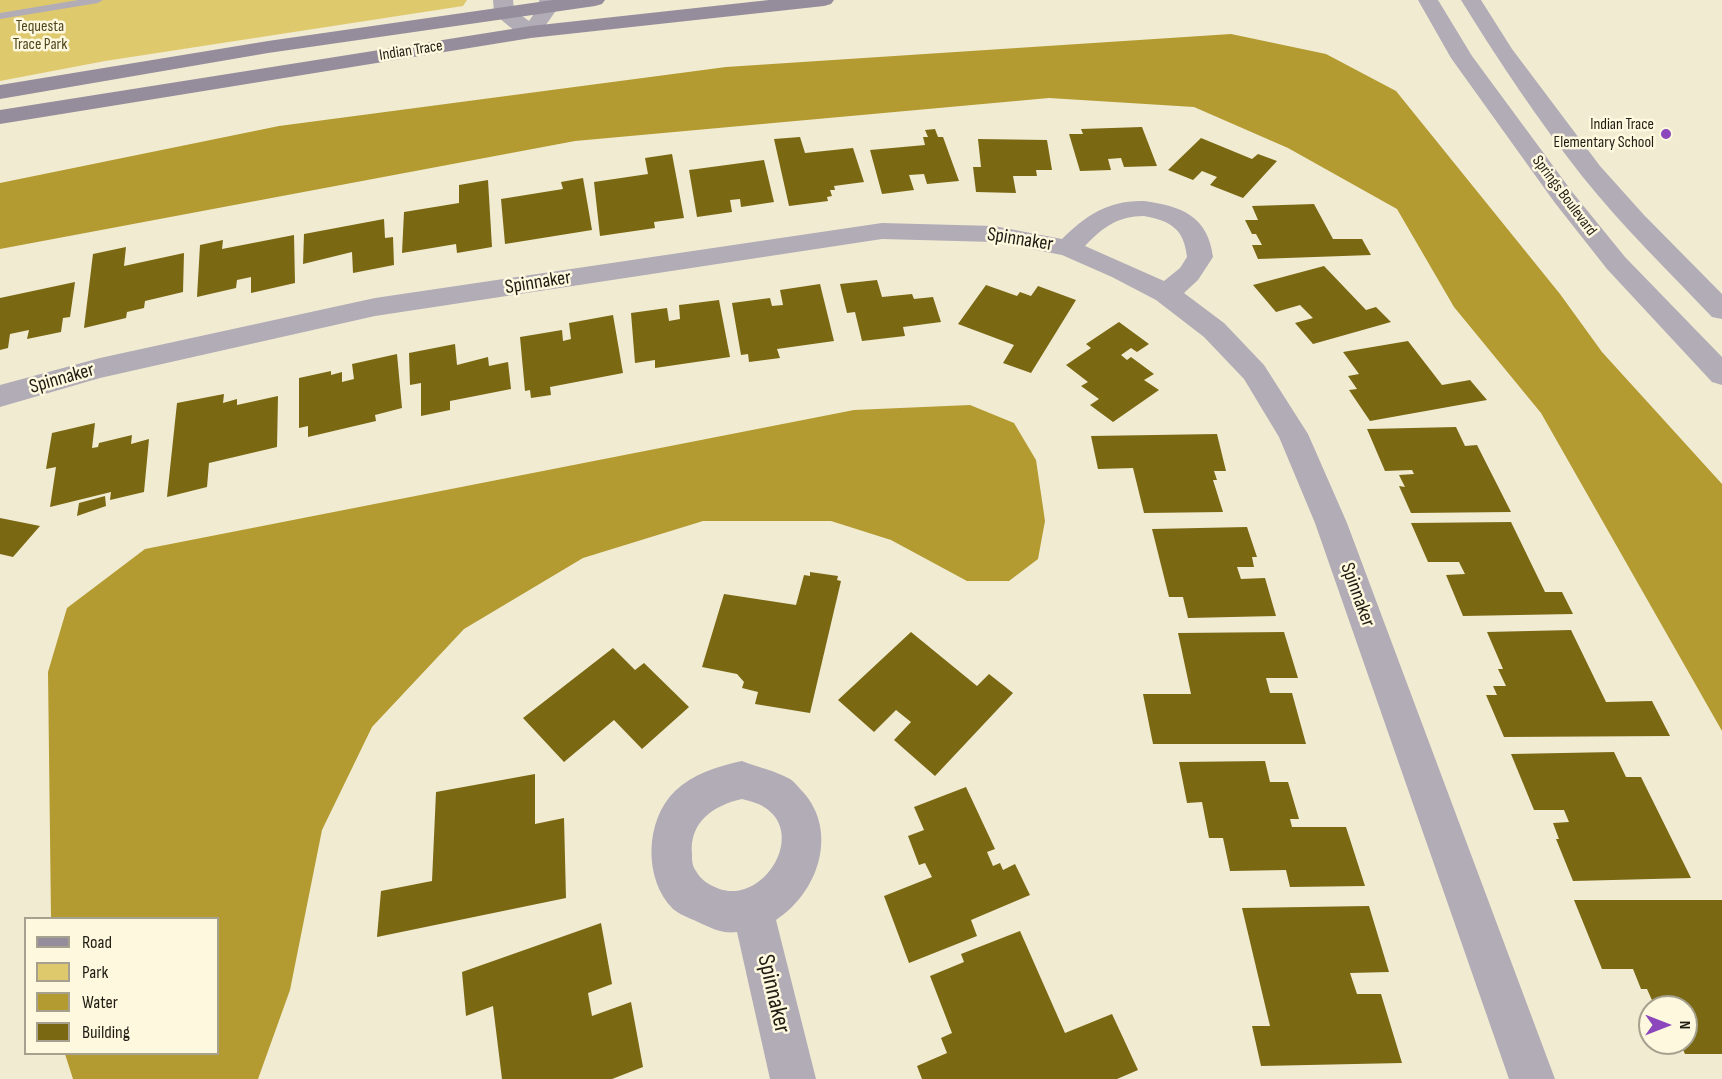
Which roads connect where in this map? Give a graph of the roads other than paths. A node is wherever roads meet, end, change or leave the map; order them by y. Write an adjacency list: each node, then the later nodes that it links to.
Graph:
1 (98, 0): 8 (lane)
2 (596, 0): 6 (main road, Indian Trace)
3 (824, 0): 9 (main road, Indian Trace)
4 (1428, 0): 15 (street, Springs Boulevard)
5 (1472, 0): 14 (street, Springs Boulevard)
6 (550, 3): 7 (main road, Indian Trace); 9 (street)
7 (503, 6): 9 (street); 10 (main road, Indian Trace)
8 (0, 16)
9 (531, 32): 11 (main road, Indian Trace)
10 (0, 92)
11 (0, 117)
12 (1068, 248): 13 (street, Spinnaker); 13 (street); 16 (street, Spinnaker)
13 (1166, 294): 19 (street, Spinnaker)
14 (1722, 310)
15 (1722, 375)
16 (0, 396)
17 (753, 910): 18 (street, Spinnaker)
18 (793, 1079)
19 (1532, 1079)

